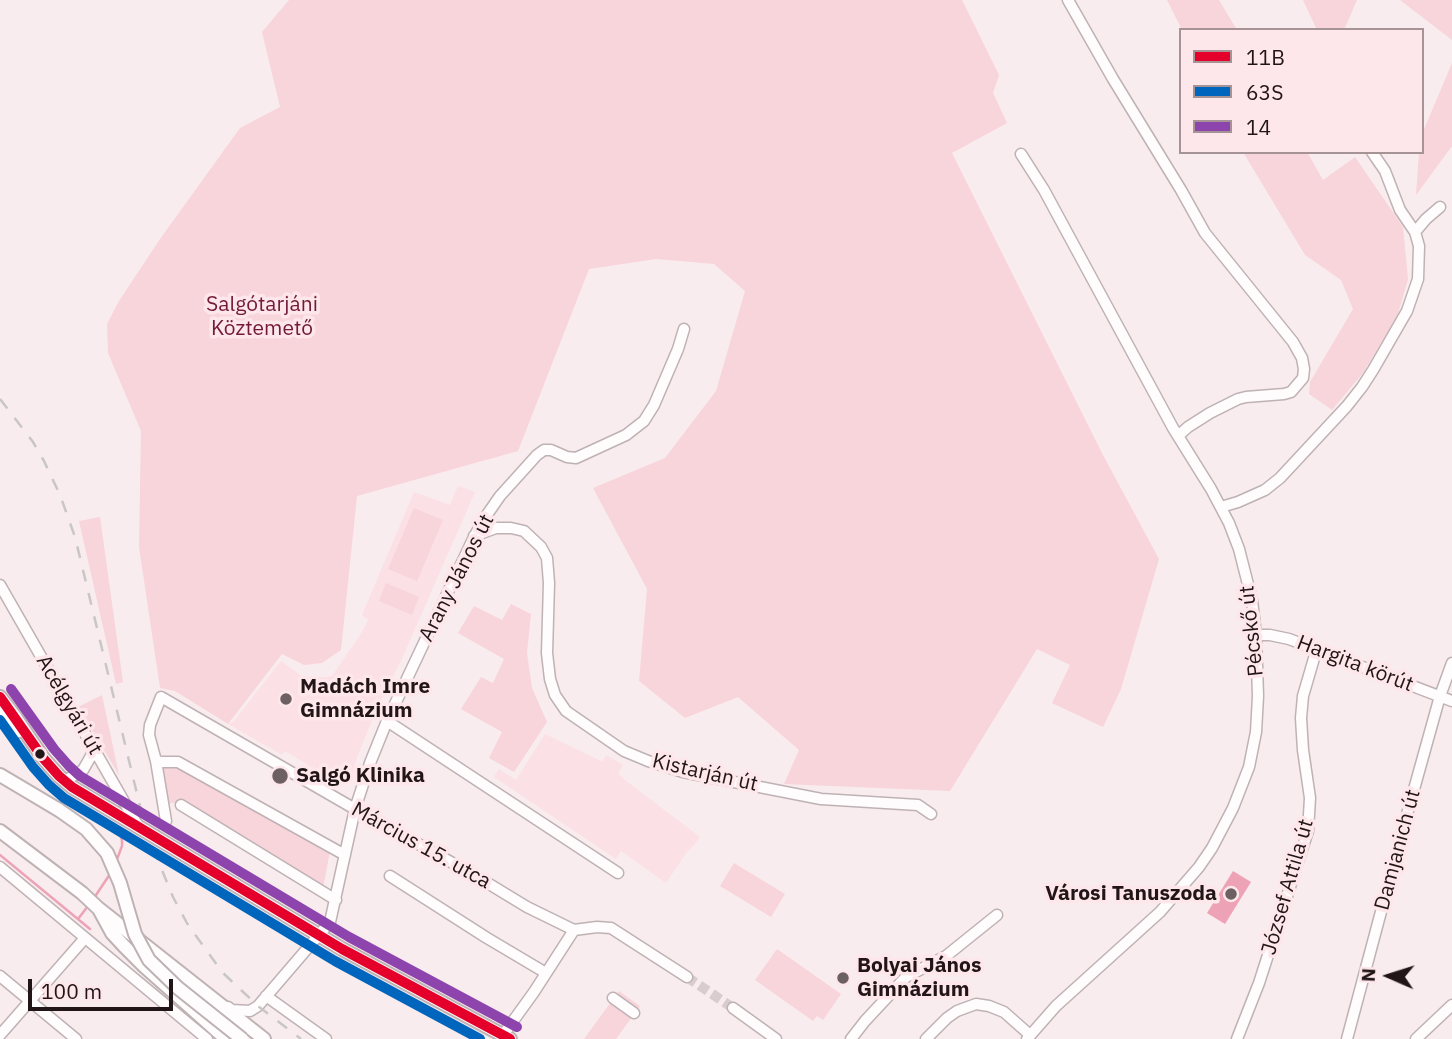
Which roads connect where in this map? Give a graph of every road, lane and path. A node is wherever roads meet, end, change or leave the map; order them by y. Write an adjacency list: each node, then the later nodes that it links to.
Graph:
1 (1068, 0): 7 (street)
2 (1021, 154): 7 (street, Pécskő út)
3 (1373, 154): 5 (street)
4 (1440, 207): 5 (street)
5 (1415, 232): 8 (street)
6 (684, 329): 9 (street, Arany János út)
7 (1178, 436): 8 (street, Pécskő út)
8 (1221, 507): 13 (street, Pécskő út)
9 (492, 508): 10 (street, Kistarján út); 11 (street, Arany János út)
10 (511, 528): 11 (street); 28 (street, Kistarján út)
11 (474, 537): 20 (street, Arany János út)
12 (0, 585): 22 (street, Acélgyári út)
13 (1256, 635): 14 (street, Hargita körút); 56 (street, Pécskő út)
14 (1317, 648): 16 (street, Hargita körút); 66 (street, József Attila út)
15 (1452, 663): 16 (street, Damjanich út)
16 (1440, 696): 18 (street, Hargita körút); 67 (street, Damjanich út)
17 (0, 697): 21 (main road)
18 (1452, 701)
19 (0, 715): 21 (main road)
20 (387, 721): 27 (street, Arany János út); 34 (street)
21 (32, 743): 25 (main road)
22 (94, 749): 25 (street); 30 (street, Acélgyári út)
23 (156, 761): 27 (street, Március 15. utca); 29 (street); 32 (street)
24 (0, 775): 60 (main road, bridge)
25 (65, 781): 30 (main road)
26 (181, 805): 36 (street)
27 (355, 809): 32 (street, Arany János út); 40 (street, Március 15. utca)
28 (931, 814)
29 (166, 821)
30 (138, 826): 39 (main road)
31 (0, 831): 37 (main road)
32 (345, 855): 36 (street, Arany János út)
33 (0, 867): 42 (street)
34 (618, 873)
35 (390, 876): 44 (street)
36 (336, 900): 41 (street, Arany János út)
37 (98, 908): 50 (main road); 59 (main road)
38 (996, 915): 64 (street)
39 (302, 925): 41 (main road); 43 (street)
40 (574, 930): 44 (street); 46 (street, Március 15. utca)
41 (320, 936): 43 (street, Arany János út); 55 (main road)
42 (85, 938): 49 (street); 58 (street)
43 (305, 953): 47 (street, Arany János út)
44 (546, 973): 55 (street)
45 (0, 976): 49 (street)
46 (687, 977)
47 (266, 996): 50 (street); 62 (street)
48 (613, 998): 53 (street)
49 (29, 1001): 54 (street); 57 (street)
50 (221, 1004): 61 (main road)
51 (1452, 1004): 68 (street)
52 (733, 1008): 63 (street)
53 (634, 1013)
54 (0, 1035)
55 (506, 1037)
56 (1029, 1037): 65 (street)
57 (76, 1039)
58 (206, 1039)
59 (225, 1039)
60 (242, 1039)
61 (264, 1039)
62 (326, 1039)
63 (776, 1039)
64 (851, 1039)
65 (926, 1039)
66 (1237, 1039)
67 (1347, 1039)
68 (1416, 1039)

